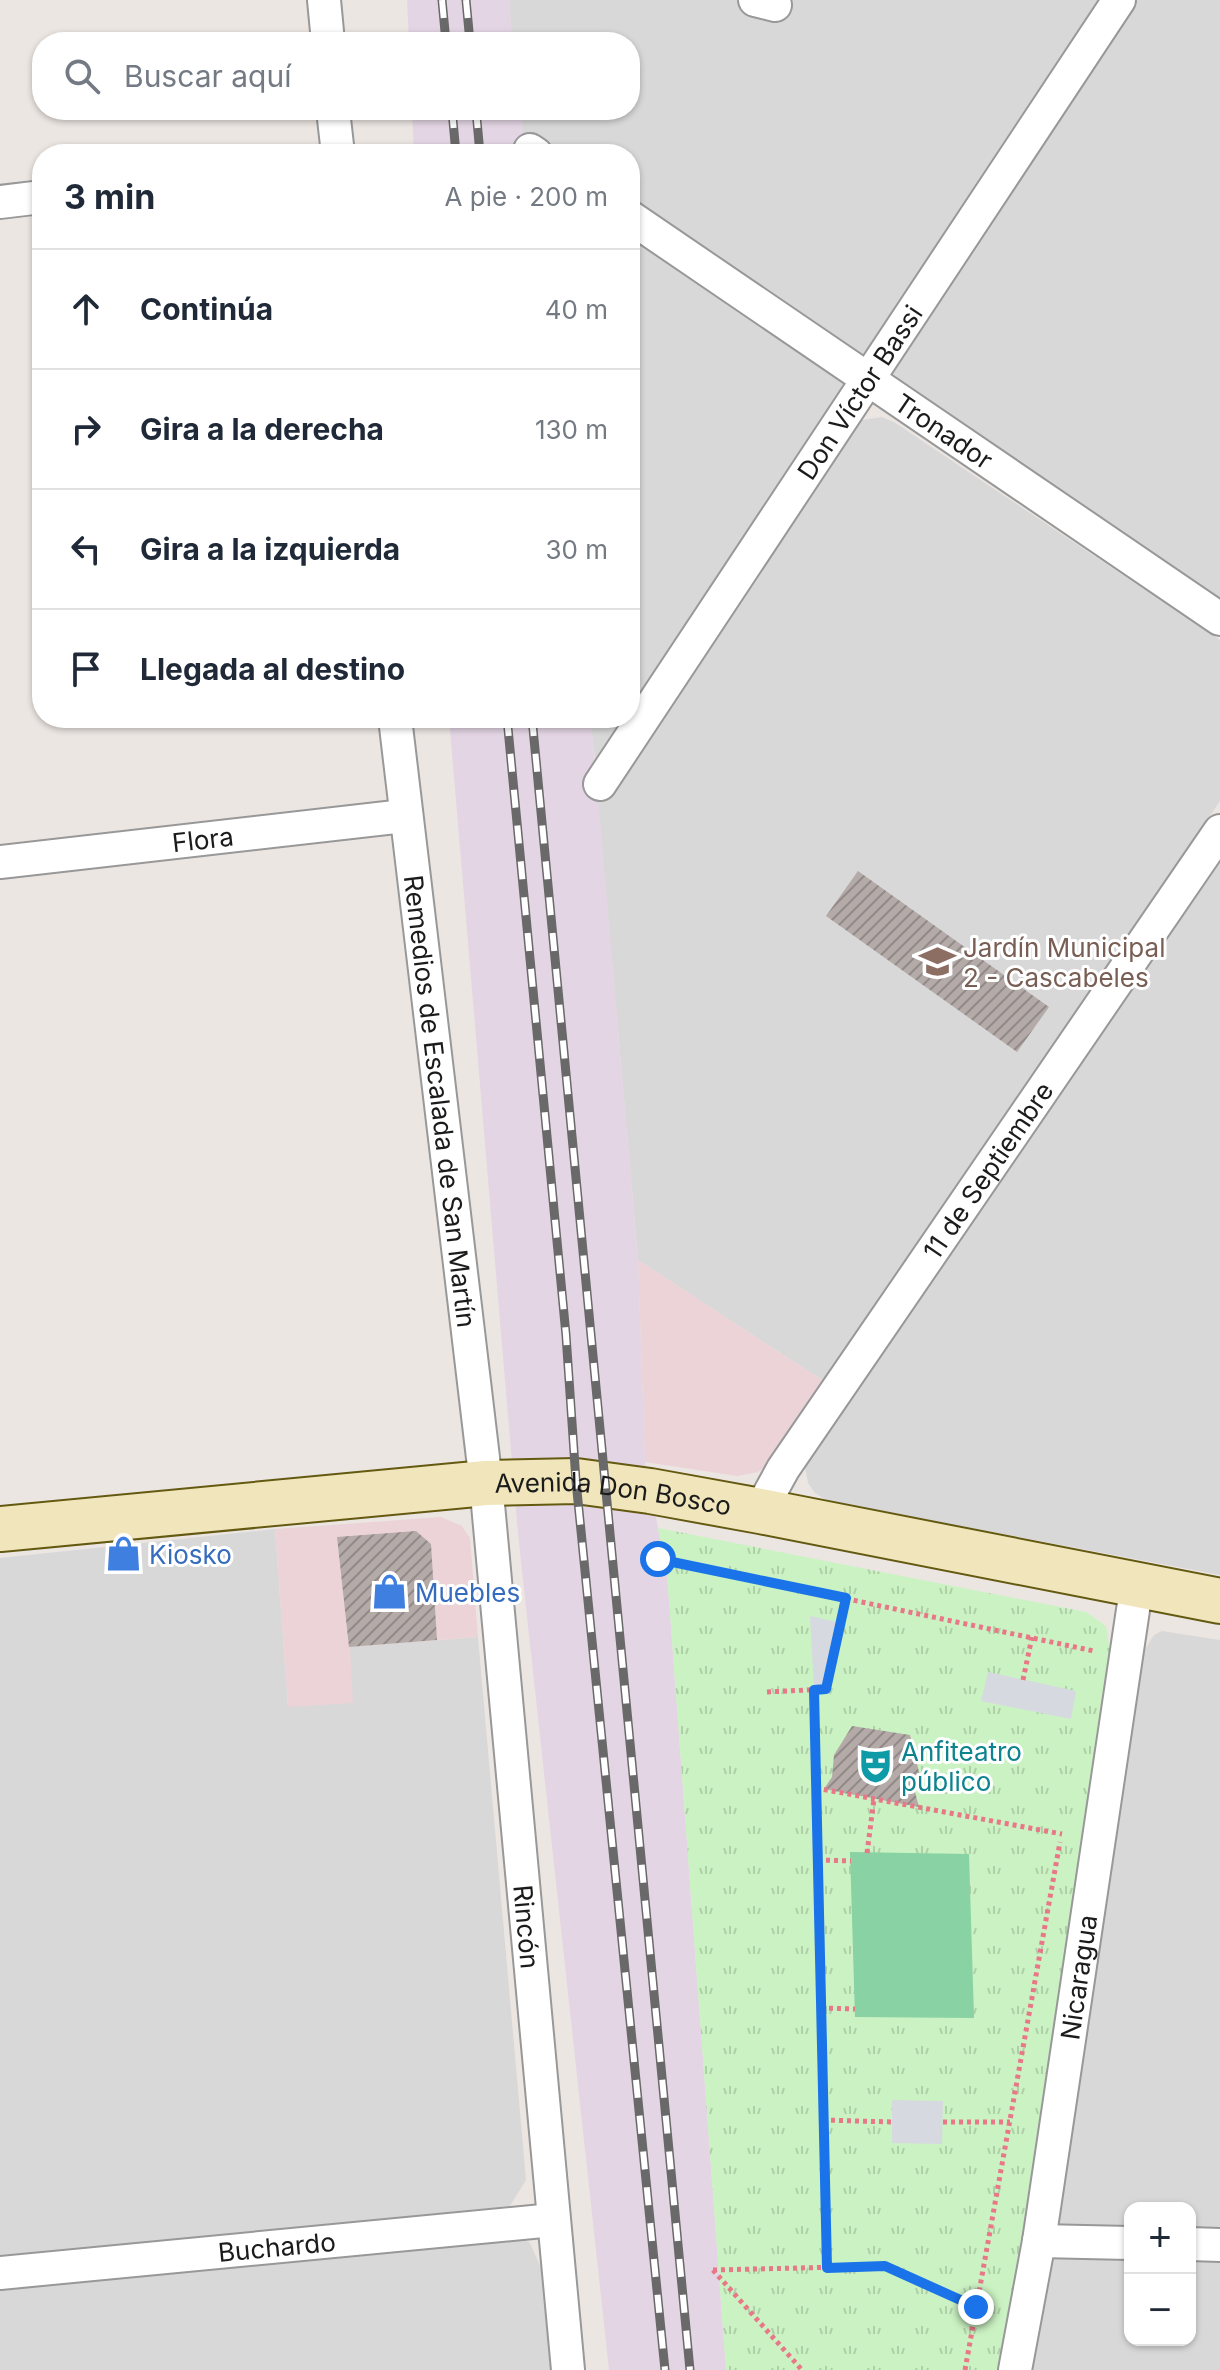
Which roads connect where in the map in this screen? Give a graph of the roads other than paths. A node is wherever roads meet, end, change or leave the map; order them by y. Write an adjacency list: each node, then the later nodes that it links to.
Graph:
1 (324, 0): 3 (street)
2 (1119, 0): 9 (street, Don Víctor Bassi)
3 (327, 32)
4 (334, 120): 5 (street)
5 (337, 144)
6 (32, 198): 7 (street)
7 (0, 202)
8 (640, 224): 9 (street, Tronador)
9 (868, 377): 10 (street, Tronador); 11 (street, Don Víctor Bassi)
10 (1220, 619)
11 (640, 723)
12 (396, 728): 15 (street, Remedios de Escalada de San Martín)
13 (637, 728): 14 (street, Don Víctor Bassi)
14 (600, 784)
15 (404, 816): 17 (street, Flora); 18 (street, Remedios de Escalada de San Martín)
16 (1220, 831): 19 (street, 11 de Septiembre)
17 (0, 862)
18 (486, 1483): 19 (main road, Avenida Don Bosco); 20 (main road, Avenida Don Bosco); 23 (street, Rincón)
19 (760, 1511): 21 (main road, Avenida Don Bosco)
20 (0, 1529)
21 (1137, 1583): 22 (main road, Avenida Don Bosco); 24 (street, Nicaragua)
22 (1220, 1601)
23 (553, 2220): 28 (street, Buchardo); 29 (street, Rincón)
24 (1039, 2241): 25 (street); 30 (street, Nicaragua)
25 (1124, 2243)
26 (1196, 2244): 27 (street)
27 (1220, 2245)
28 (0, 2273)
29 (568, 2370)
30 (1015, 2370)

